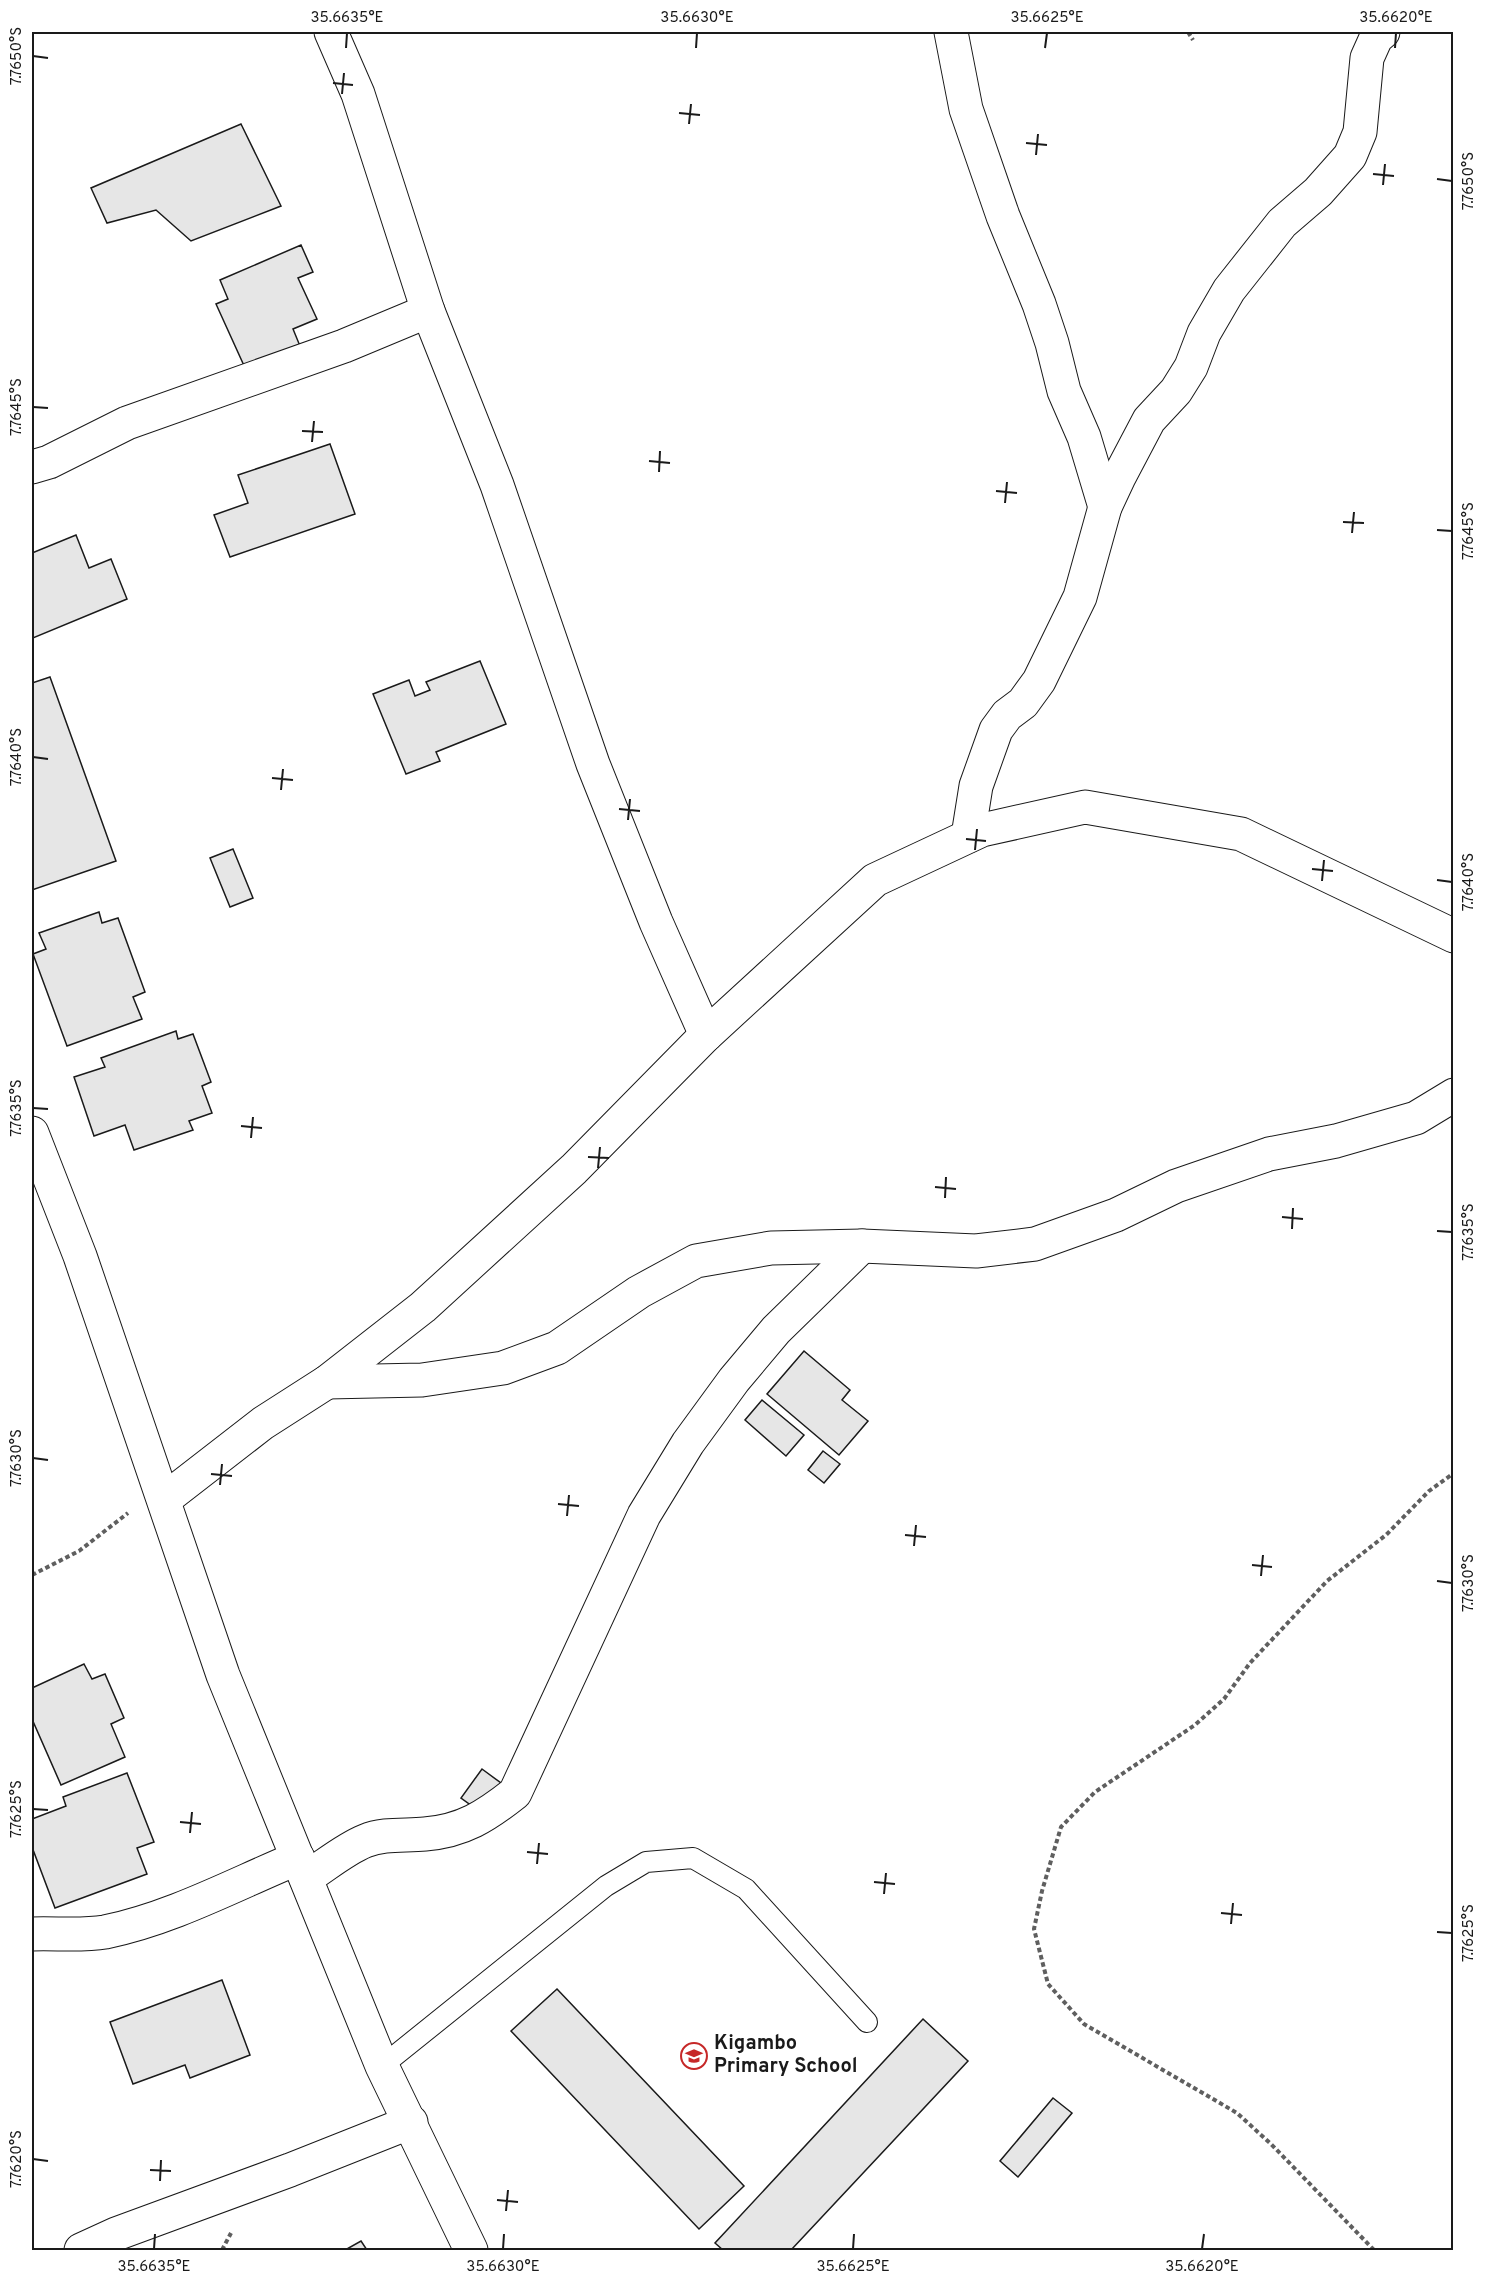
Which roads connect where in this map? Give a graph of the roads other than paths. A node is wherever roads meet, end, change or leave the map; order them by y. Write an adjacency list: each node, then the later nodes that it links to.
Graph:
1 (331, 32): 4 (street)
2 (951, 32): 6 (street)
3 (1383, 32): 6 (street)
4 (428, 311): 5 (street); 9 (street)
5 (32, 467)
6 (1105, 507): 7 (street)
7 (968, 836): 8 (street); 9 (street)
8 (1454, 936)
9 (706, 1035): 13 (street)
10 (1454, 1095): 12 (street)
11 (32, 1133): 14 (street)
12 (862, 1246): 13 (street); 15 (street)
13 (327, 1382): 14 (street)
14 (162, 1492): 15 (street)
15 (302, 1868): 16 (street); 18 (street)
16 (32, 1934)
17 (867, 2022): 18 (lane)
18 (382, 2066): 19 (street)
19 (411, 2122): 20 (street); 21 (street)
20 (81, 2250)
21 (471, 2250)

